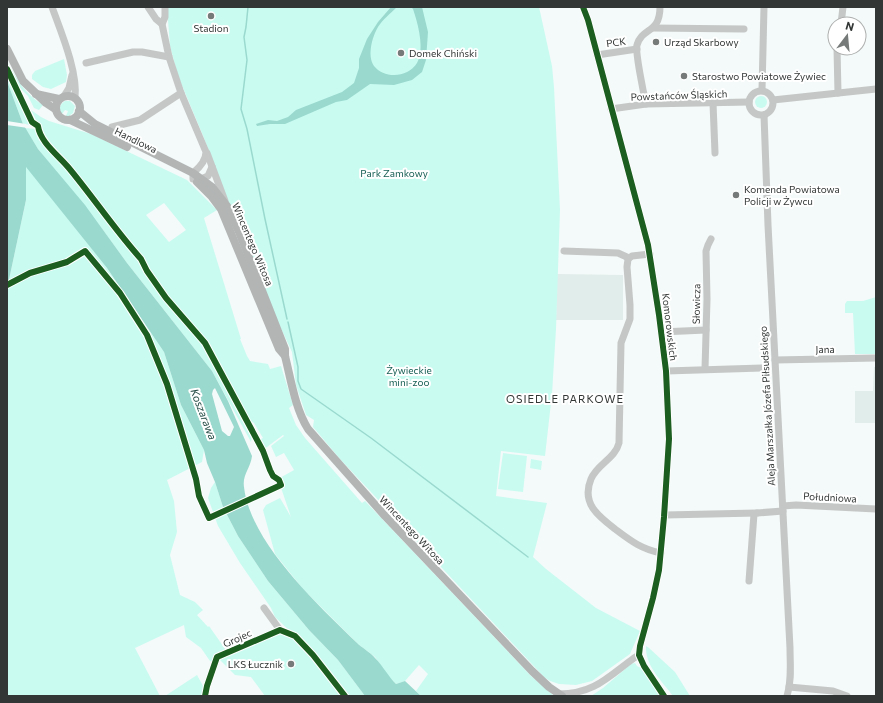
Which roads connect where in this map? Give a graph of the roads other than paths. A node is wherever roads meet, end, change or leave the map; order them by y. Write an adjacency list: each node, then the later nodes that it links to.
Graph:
1 (52, 7): 16 (street)
2 (148, 7): 7 (street)
3 (165, 7): 7 (street)
4 (582, 7): 12 (street, Komorowskich)
5 (764, 7): 18 (street)
6 (660, 8): 8 (street)
7 (162, 24): 14 (street)
8 (653, 28): 9 (street); 11 (street)
9 (744, 29)
10 (7, 49): 21 (main road)
11 (637, 49): 12 (street, PCK); 27 (street)
12 (597, 55): 28 (street, Komorowskich)
13 (837, 56): 20 (street)
14 (169, 57): 15 (street); 19 (street)
15 (86, 63)
16 (73, 73): 22 (street); 23 (street)
17 (876, 89): 20 (street)
18 (762, 90): 24 (street); 25 (street)
19 (181, 93): 33 (street); 34 (street)
20 (838, 93): 24 (street)
21 (36, 94): 22 (main road); 29 (main road)
22 (61, 98): 23 (main road); 29 (main road)
23 (75, 98): 30 (main road)
24 (773, 100): 31 (street)
25 (749, 102): 26 (street, Powstańców Śląskich); 31 (street)
26 (713, 103): 27 (street, Powstańców Śląskich); 35 (street)
27 (646, 104): 28 (street, Powstańców Śląskich)
28 (611, 108): 41 (street, Komorowskich)
29 (56, 109): 32 (main road)
30 (79, 111): 32 (main road); 37 (main road, Handlowa)
31 (764, 114): 47 (street, Aleja Marszałka Józefa Piłsudskiego)
32 (70, 120): 37 (main road, Handlowa)
33 (112, 127)
34 (206, 149): 36 (street); 37 (street)
35 (715, 153)
36 (212, 167): 37 (street); 38 (street)
37 (196, 177): 38 (main road, Wincentego Witosa); 45 (main road, Wincentego Witosa)
38 (227, 206): 45 (main road, Wincentego Witosa)
39 (711, 239): 43 (street, Słowicza)
40 (564, 251): 42 (street)
41 (650, 254): 42 (street); 44 (street, Komorowskich)
42 (629, 258): 55 (street)
43 (706, 330): 44 (street); 49 (street, Słowicza)
44 (661, 332): 50 (street, Komorowskich)
45 (285, 356): 61 (main road, Wincentego Witosa)
46 (876, 358): 47 (street, Jana)
47 (775, 360): 51 (street, Aleja Marszałka Józefa Piłsudskiego)
48 (762, 368): 49 (street)
49 (705, 369): 50 (street)
50 (666, 371): 54 (street, Komorowskich)
51 (783, 508): 52 (street, Południowa); 53 (street, Południowa); 60 (street, Aleja Marszałka Józefa Piłsudskiego)
52 (876, 509)
53 (757, 513): 54 (street, Południowa); 56 (street)
54 (664, 515): 55 (street, Komorowskich)
55 (661, 553): 59 (street, Komorowskich)
56 (749, 581)
57 (264, 608): 58 (street)
58 (280, 630): 62 (street, Grojec); 63 (street)
59 (639, 655): 61 (street, Wincentego Witosa); 64 (street)
60 (790, 687): 65 (street, Aleja Marszałka Józefa Piłsudskiego); 66 (street)
61 (561, 695)
62 (205, 696)
63 (345, 696)
64 (664, 696)
65 (787, 696)
66 (847, 696)

